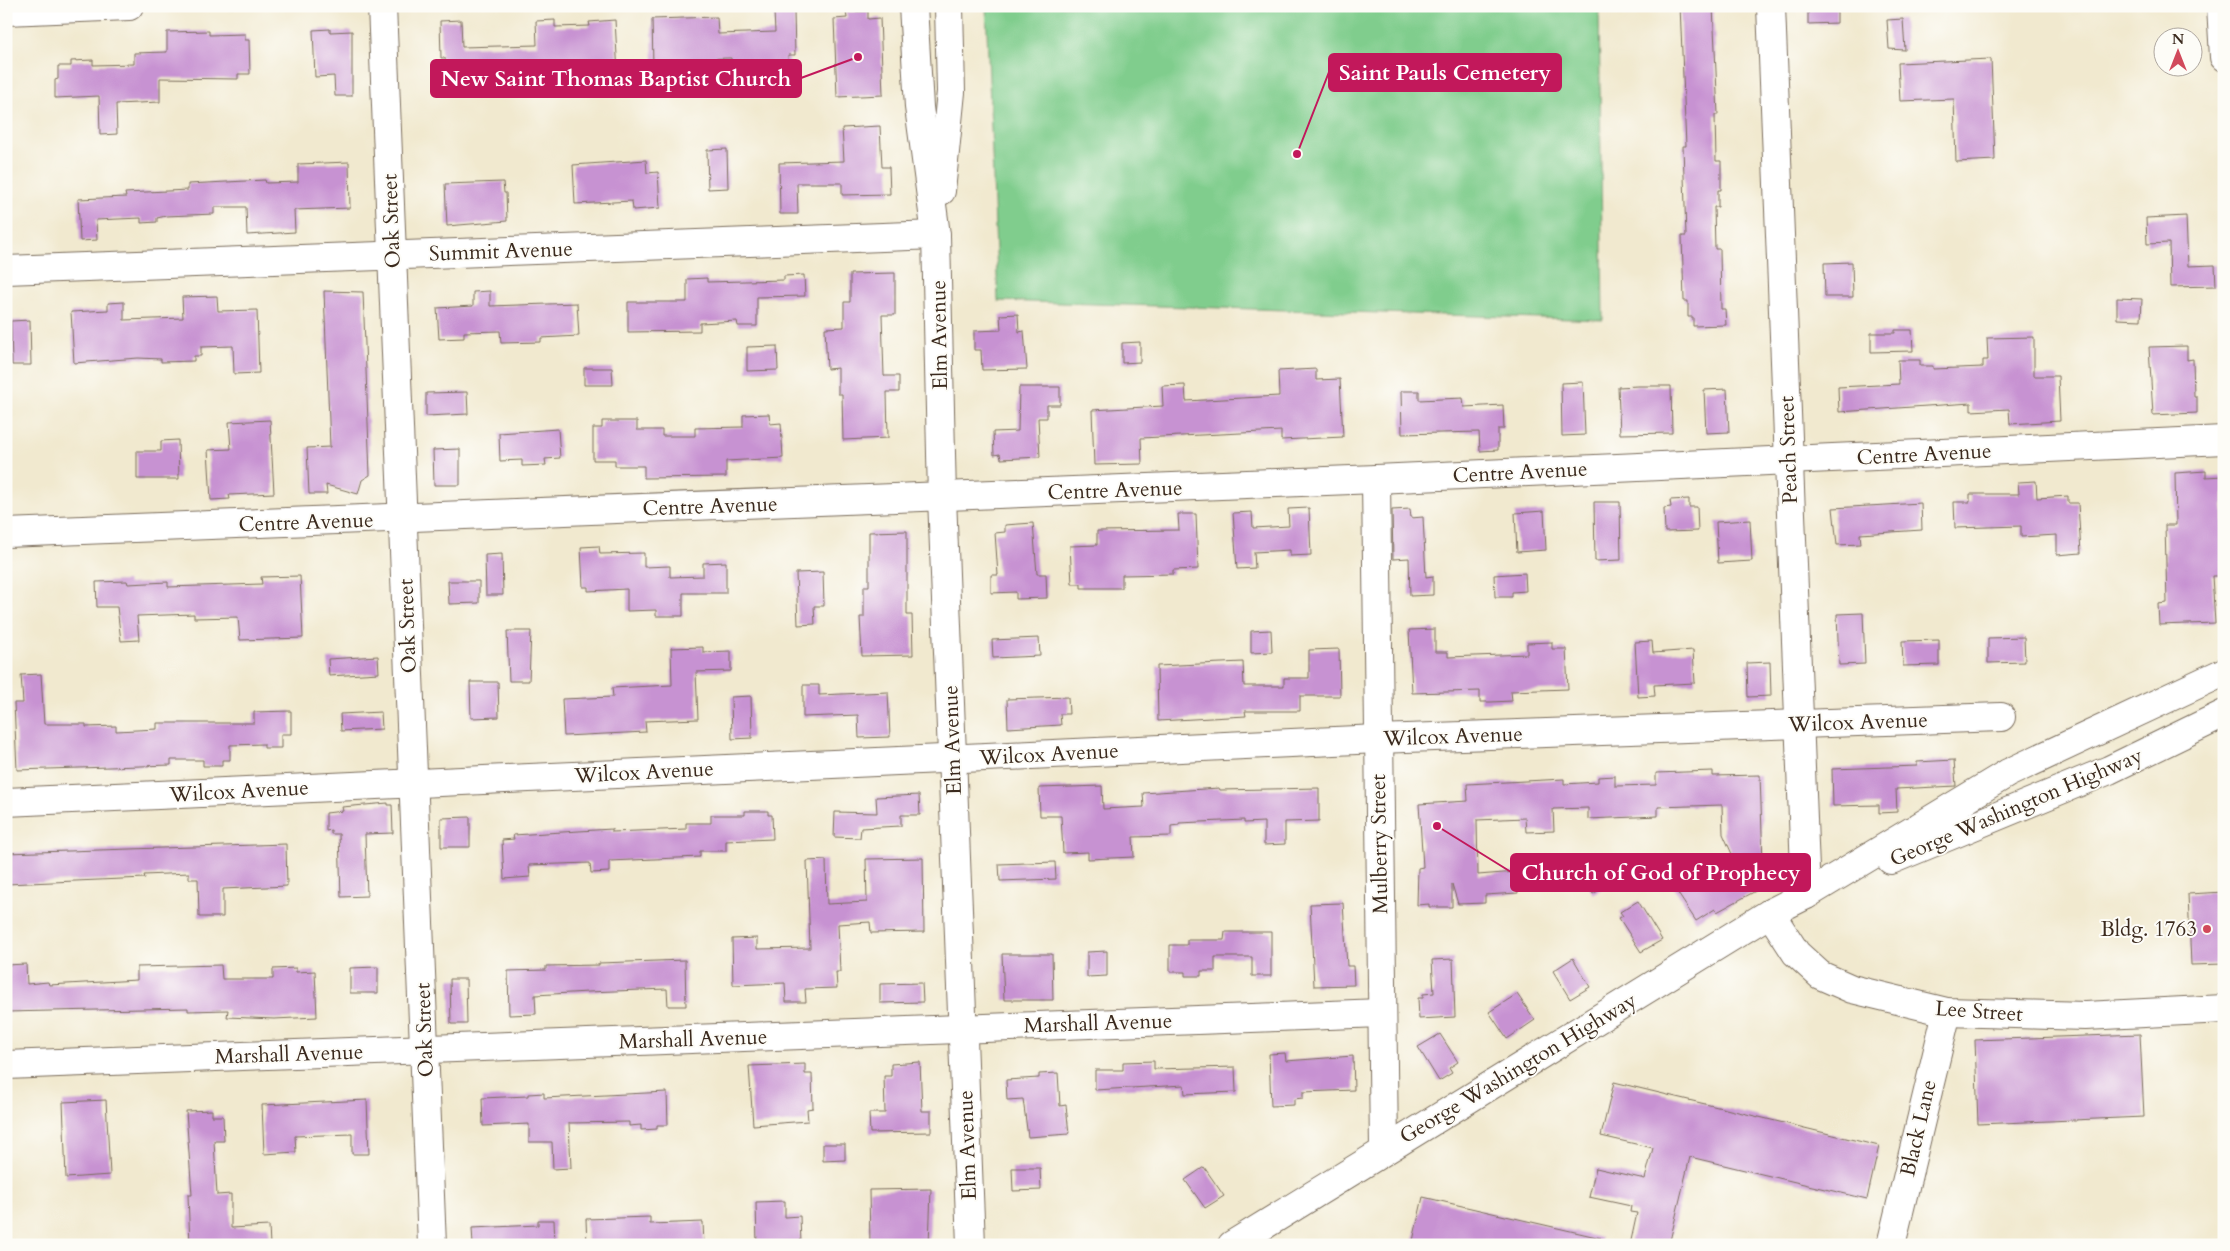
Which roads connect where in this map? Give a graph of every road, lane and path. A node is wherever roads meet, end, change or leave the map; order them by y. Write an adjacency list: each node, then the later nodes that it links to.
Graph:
1 (129, 6): 7 (street)
2 (382, 6): 10 (street, Oak Street)
3 (913, 6): 9 (street, Elm Avenue)
4 (949, 6): 9 (street, Elm Avenue)
5 (1771, 6): 13 (street, Peach Street)
6 (2221, 6): 8 (street)
7 (6, 11)
8 (2224, 57)
9 (936, 235): 10 (street, Summit Avenue); 15 (street, Elm Avenue)
10 (392, 255): 11 (street, Summit Avenue); 16 (street, Oak Street)
11 (6, 270)
12 (2224, 440): 13 (street, Centre Avenue)
13 (1789, 460): 14 (street, Centre Avenue); 21 (street, Peach Street)
14 (1376, 479): 15 (street, Centre Avenue); 22 (street, Mulberry Street)
15 (942, 496): 16 (street, Centre Avenue); 23 (street, Elm Avenue)
16 (403, 518): 17 (street, Centre Avenue); 24 (street, Oak Street)
17 (6, 533)
18 (2224, 672): 26 (street, George Washington Highway)
19 (2224, 714): 26 (street, George Washington Highway)
20 (2001, 718): 21 (street, Wilcox Avenue)
21 (1799, 724): 22 (street, Wilcox Avenue); 26 (street, Peach Street)
22 (1378, 739): 23 (street, Wilcox Avenue); 30 (street, Mulberry Street)
23 (952, 758): 24 (street, Wilcox Avenue); 31 (street, Elm Avenue)
24 (414, 782): 25 (street, Wilcox Avenue); 32 (street, Oak Street)
25 (6, 802)
26 (1806, 895): 27 (street, George Washington Highway)
27 (1770, 914): 29 (street, Lee Street); 34 (street, George Washington Highway)
28 (2224, 1009): 29 (street, Lee Street)
29 (1947, 1012): 38 (street, Black Lane)
30 (1381, 1013): 31 (street, Marshall Avenue); 34 (street, Mulberry Street)
31 (963, 1028): 32 (street, Marshall Avenue); 36 (street, Elm Avenue)
32 (424, 1049): 33 (street, Marshall Avenue); 35 (street, Oak Street)
33 (6, 1065)
34 (1384, 1150): 37 (street, George Washington Highway)
35 (432, 1245)
36 (971, 1245)
37 (1232, 1245)
38 (1891, 1245)

